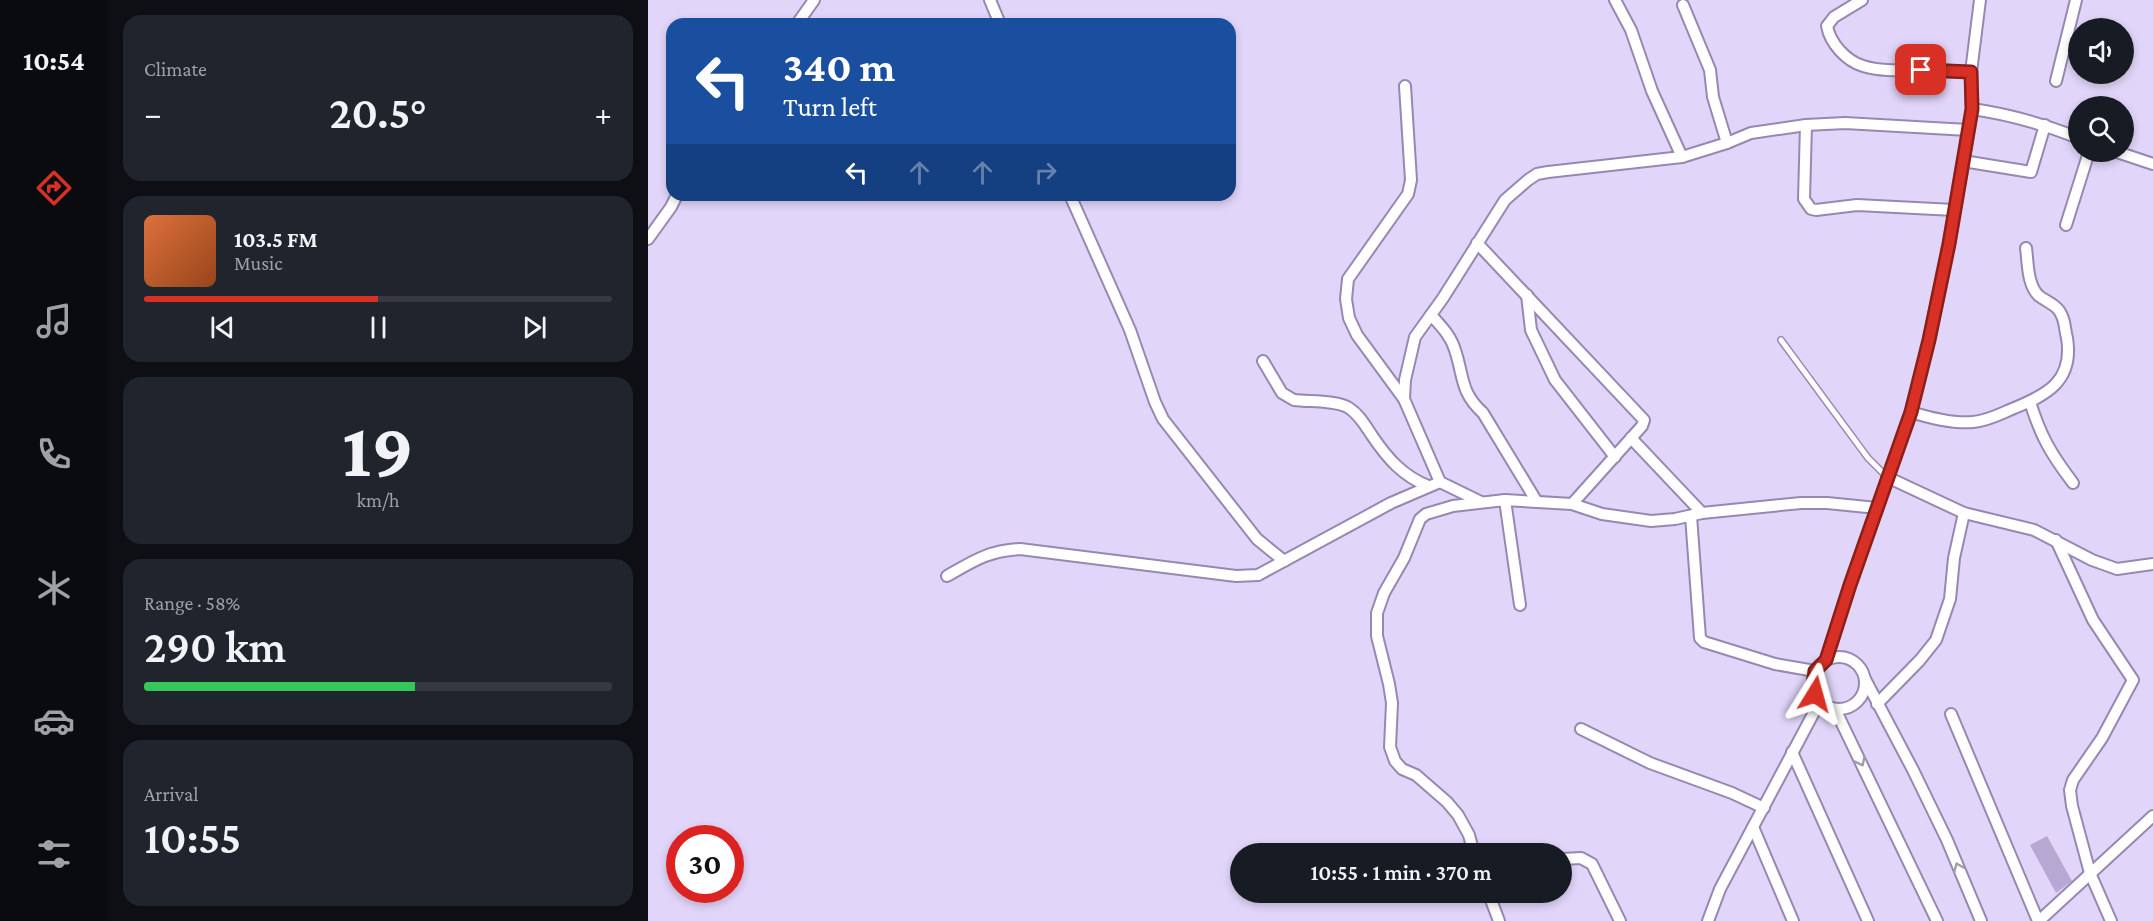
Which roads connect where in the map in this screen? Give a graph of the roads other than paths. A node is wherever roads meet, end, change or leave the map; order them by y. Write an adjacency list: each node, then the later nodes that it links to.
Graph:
1 (814, 0): 10 (street)
2 (990, 0): 11 (street)
3 (1615, 0): 21 (street)
4 (1862, 0): 12 (street)
5 (1971, 0): 9 (street)
6 (1980, 0): 9 (street)
7 (2076, 0): 13 (street)
8 (1683, 5): 20 (street)
9 (1978, 13): 12 (street)
10 (801, 18)
11 (998, 18)
12 (1971, 72): 15 (street)
13 (2056, 81)
14 (1405, 86): 37 (street)
15 (1972, 109): 16 (street); 18 (street)
16 (2045, 124): 19 (street); 23 (street)
17 (1806, 125): 18 (street); 20 (street); 28 (street)
18 (1968, 130): 23 (street)
19 (2068, 133)
20 (1727, 143): 21 (street)
21 (1682, 157): 31 (street)
22 (2134, 158): 25 (street)
23 (1963, 161): 28 (street)
24 (2086, 162): 29 (street)
25 (2153, 164)
26 (674, 201): 30 (street)
27 (1073, 201): 55 (street)
28 (1954, 210): 39 (street)
29 (2066, 225)
30 (648, 239)
31 (1477, 243): 33 (street); 34 (street)
32 (2026, 248): 38 (street)
33 (1527, 295): 40 (street); 41 (street)
34 (1431, 315): 37 (street); 48 (street)
35 (1781, 340): 42 (lane)
36 (1263, 361): 45 (street)
37 (1404, 399): 43 (street)
38 (2030, 402): 39 (street); 44 (street)
39 (1911, 412): 42 (street)
40 (1632, 438): 41 (street); 51 (street)
41 (1615, 457): 49 (street)
42 (1887, 477): 50 (street); 52 (street)
43 (1440, 482): 45 (street); 47 (street)
44 (2073, 483)
45 (1428, 486): 55 (street)
46 (1505, 500): 47 (street); 48 (street); 58 (street)
47 (1481, 502): 71 (street)
48 (1537, 502): 49 (street)
49 (1572, 504): 53 (street)
50 (1877, 508): 51 (street); 59 (street)
51 (1702, 513): 53 (street)
52 (1964, 513): 54 (street); 63 (street)
53 (1691, 516): 60 (street)
54 (2056, 540): 56 (street); 73 (street)
55 (1284, 561): 57 (street)
56 (2153, 564)
57 (947, 576)
58 (1520, 605)
59 (1826, 660): 60 (street); 61 (street)
60 (1815, 671): 62 (street)
61 (1865, 680): 63 (street); 64 (street)
62 (1820, 701): 64 (street); 67 (street)
63 (1877, 704): 81 (street, one-way to 63)
64 (1835, 709): 80 (street, one-way to 80)
65 (1951, 714): 82 (street)
66 (1581, 729): 68 (street)
67 (1792, 752): 68 (street); 79 (street)
68 (1764, 808): 70 (street)
69 (2153, 816): 73 (street)
70 (1753, 827): 77 (street); 78 (street)
71 (1471, 843)
72 (1572, 859): 76 (street)
73 (2090, 873): 82 (street); 83 (street)
74 (1492, 903): 75 (street)
75 (1499, 921)
76 (1620, 921)
77 (1708, 921)
78 (1793, 921)
79 (1869, 921)
80 (1937, 921)
81 (1981, 921)
82 (2039, 921)
83 (2111, 921)

